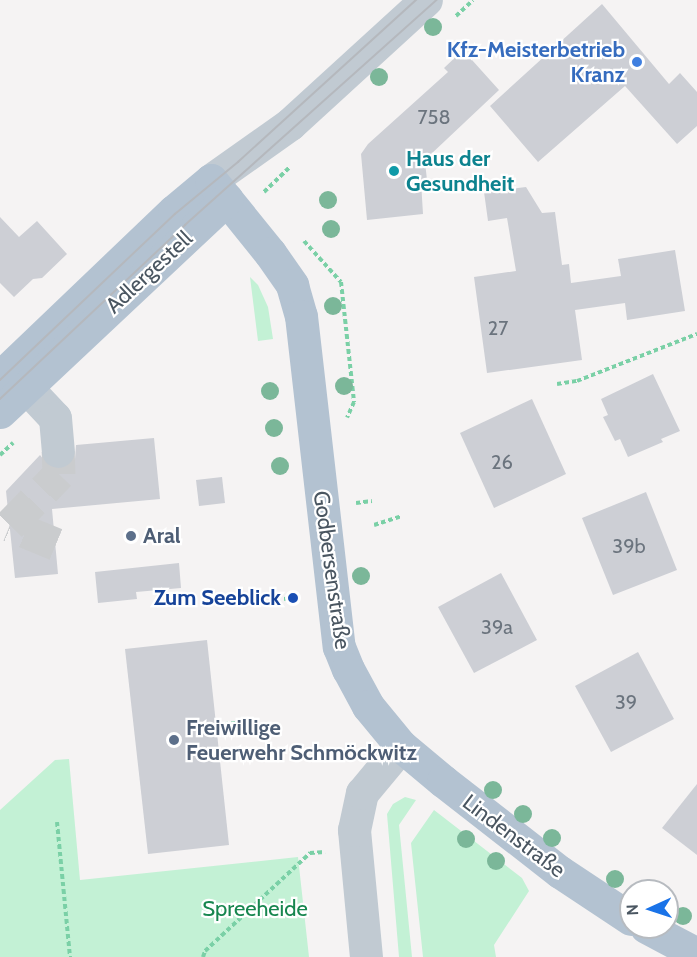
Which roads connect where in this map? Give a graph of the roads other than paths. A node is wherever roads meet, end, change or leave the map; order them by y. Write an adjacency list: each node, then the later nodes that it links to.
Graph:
1 (426, 0): 2 (street, Adlergestell)
2 (226, 198): 3 (main road, Adlergestell); 6 (main road, Godbersenstraße)
3 (12, 378): 4 (main road, Adlergestell); 5 (street)
4 (0, 412)
5 (58, 452)
6 (401, 746): 7 (main road, Lindenstraße); 10 (street)
7 (619, 911)
8 (669, 939): 9 (main road)
9 (697, 954)
10 (366, 957)

